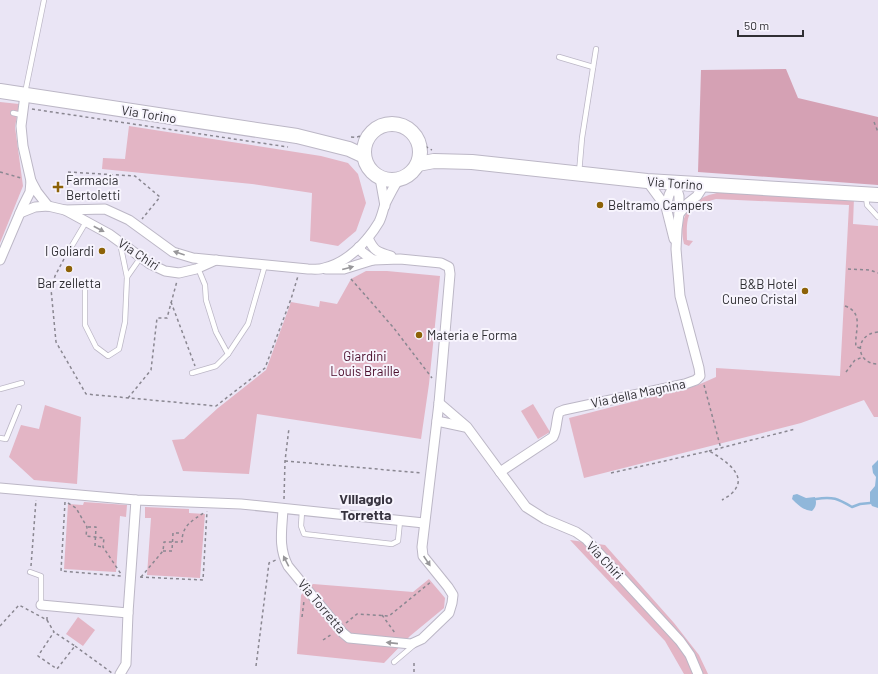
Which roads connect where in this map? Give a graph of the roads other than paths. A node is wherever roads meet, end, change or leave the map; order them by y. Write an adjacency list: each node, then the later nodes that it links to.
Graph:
1 (44, 0): 6 (lane)
2 (596, 49): 4 (lane)
3 (560, 57): 4 (lane)
4 (593, 67): 13 (lane)
5 (0, 91): 6 (main road, Via Torino)
6 (25, 95): 8 (main road, Via Torino); 16 (street)
7 (366, 141): 8 (main road, Via Torino); 9 (main road); 10 (main road)
8 (295, 142): 10 (main road, Via Torino)
9 (420, 147): 11 (main road, Via Torino); 12 (main road)
10 (364, 156): 14 (main road)
11 (472, 162): 12 (main road, Via Torino); 13 (main road, Via Torino)
12 (418, 164): 15 (main road)
13 (579, 174): 17 (main road, Via Torino)
14 (380, 178): 15 (main road); 22 (street)
15 (398, 180): 22 (street, Via Chiri)
16 (31, 181): 21 (street); 25 (street)
17 (647, 182): 18 (main road, Via Torino); 23 (street, Via della Magnina)
18 (675, 183): 19 (main road, Via Torino); 23 (street); 26 (street, Via della Magnina)
19 (704, 185): 20 (main road, Via Torino); 26 (street)
20 (872, 195): 27 (lane)
21 (48, 206): 24 (street, Via Chiri); 25 (street, Via Chiri)
22 (385, 206): 29 (street, Via Chiri)
23 (666, 206): 32 (street, Via della Magnina)
24 (65, 210): 28 (street, Via Chiri); 37 (street, Via Chiri, one-way to 24)
25 (20, 214): 36 (street)
26 (679, 214): 32 (street, Via della Magnina)
27 (878, 217)
28 (86, 222): 30 (street, Via Chiri, one-way to 30); 33 (lane)
29 (368, 238): 31 (street, Via Chiri); 35 (street, Via Chiri)
30 (120, 242): 34 (street, Via Chiri); 42 (lane)
31 (359, 247): 38 (street); 41 (street, Via Chiri)
32 (676, 248): 53 (street, Via della Magnina)
33 (67, 254)
34 (141, 257): 40 (street, Via Chiri); 42 (lane)
35 (400, 259): 38 (street, Via Chiri); 48 (street, Via Chiri)
36 (0, 260)
37 (217, 260): 39 (street, Via Chiri); 40 (street, Via Chiri)
38 (373, 260): 41 (street, Via Chiri, one-way to 38)
39 (265, 265): 41 (street, Via Chiri); 44 (lane)
40 (198, 268): 44 (lane)
41 (323, 269)
42 (127, 277): 43 (lane)
43 (85, 290)
44 (228, 354): 45 (lane)
45 (192, 372)
46 (22, 382): 47 (lane)
47 (0, 389)
48 (439, 403): 50 (street); 51 (street, Via Chiri)
49 (20, 407): 52 (lane)
50 (437, 422): 51 (street); 59 (street)
51 (467, 427): 53 (street, Via Chiri)
52 (0, 438)
53 (500, 472): 66 (street, Via Chiri)
54 (0, 488): 55 (street)
55 (136, 500): 56 (street); 62 (street)
56 (283, 509): 57 (street); 63 (street, Via Torretta, one-way to 56)
57 (302, 511): 58 (street); 58 (lane)
58 (400, 521): 59 (street)
59 (424, 523): 63 (street, one-way to 63)
60 (30, 572): 61 (lane)
61 (44, 605): 62 (street)
62 (128, 612): 65 (street)
63 (417, 642): 64 (lane)
64 (394, 662)
65 (120, 674)
66 (698, 674)

